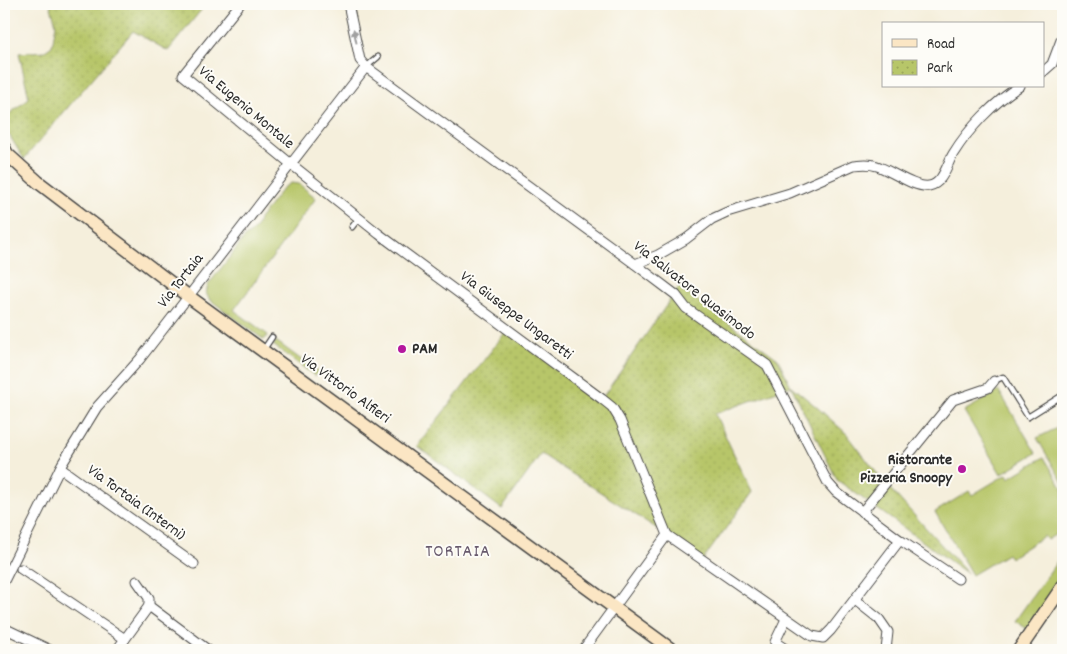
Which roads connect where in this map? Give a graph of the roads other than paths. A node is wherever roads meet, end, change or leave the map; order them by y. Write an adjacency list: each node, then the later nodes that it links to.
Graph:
1 (240, 4): 9 (street, Via Eugenio Montale)
2 (348, 4): 5 (street, one-way to 2)
3 (1063, 35): 6 (street)
4 (378, 57): 5 (lane)
5 (366, 67): 9 (street, Via Tortaia); 12 (street, Via Salvatore Quasimodo)
6 (1044, 71)
7 (1017, 88): 12 (street)
8 (4, 148): 13 (street, Via Vittorio Alfieri)
9 (291, 164): 10 (street, Via Giuseppe Ungaretti); 13 (street, Via Tortaia)
10 (359, 218): 11 (lane); 20 (street, Via Giuseppe Ungaretti)
11 (352, 227)
12 (635, 264): 19 (street, Via Salvatore Quasimodo)
13 (188, 296): 15 (street, Via Vittorio Alfieri); 18 (street, Via Tortaia)
14 (272, 337): 15 (lane)
15 (263, 350): 30 (street, Via Vittorio Alfieri)
16 (994, 381): 17 (lane); 19 (street)
17 (1063, 396)
18 (60, 468): 22 (street, Via Tortaia (Interni)); 25 (street, Via Tortaia)
19 (862, 512): 21 (street, Via Salvatore Quasimodo)
20 (667, 535): 30 (street); 31 (street)
21 (900, 540): 24 (street, Via Salvatore Quasimodo); 28 (street)
22 (194, 564)
23 (21, 569): 33 (street)
24 (958, 579)
25 (4, 581)
26 (137, 581): 29 (street)
27 (1063, 586): 41 (street)
28 (855, 600): 31 (street); 40 (street)
29 (149, 606): 33 (street); 36 (street)
30 (614, 608): 37 (street); 38 (street, Via Vittorio Alfieri)
31 (786, 619): 39 (street)
32 (4, 628): 34 (street)
33 (125, 639): 35 (street)
34 (50, 650)
35 (119, 650)
36 (208, 650)
37 (583, 650)
38 (672, 650)
39 (787, 650)
40 (886, 650)
41 (1019, 650)

